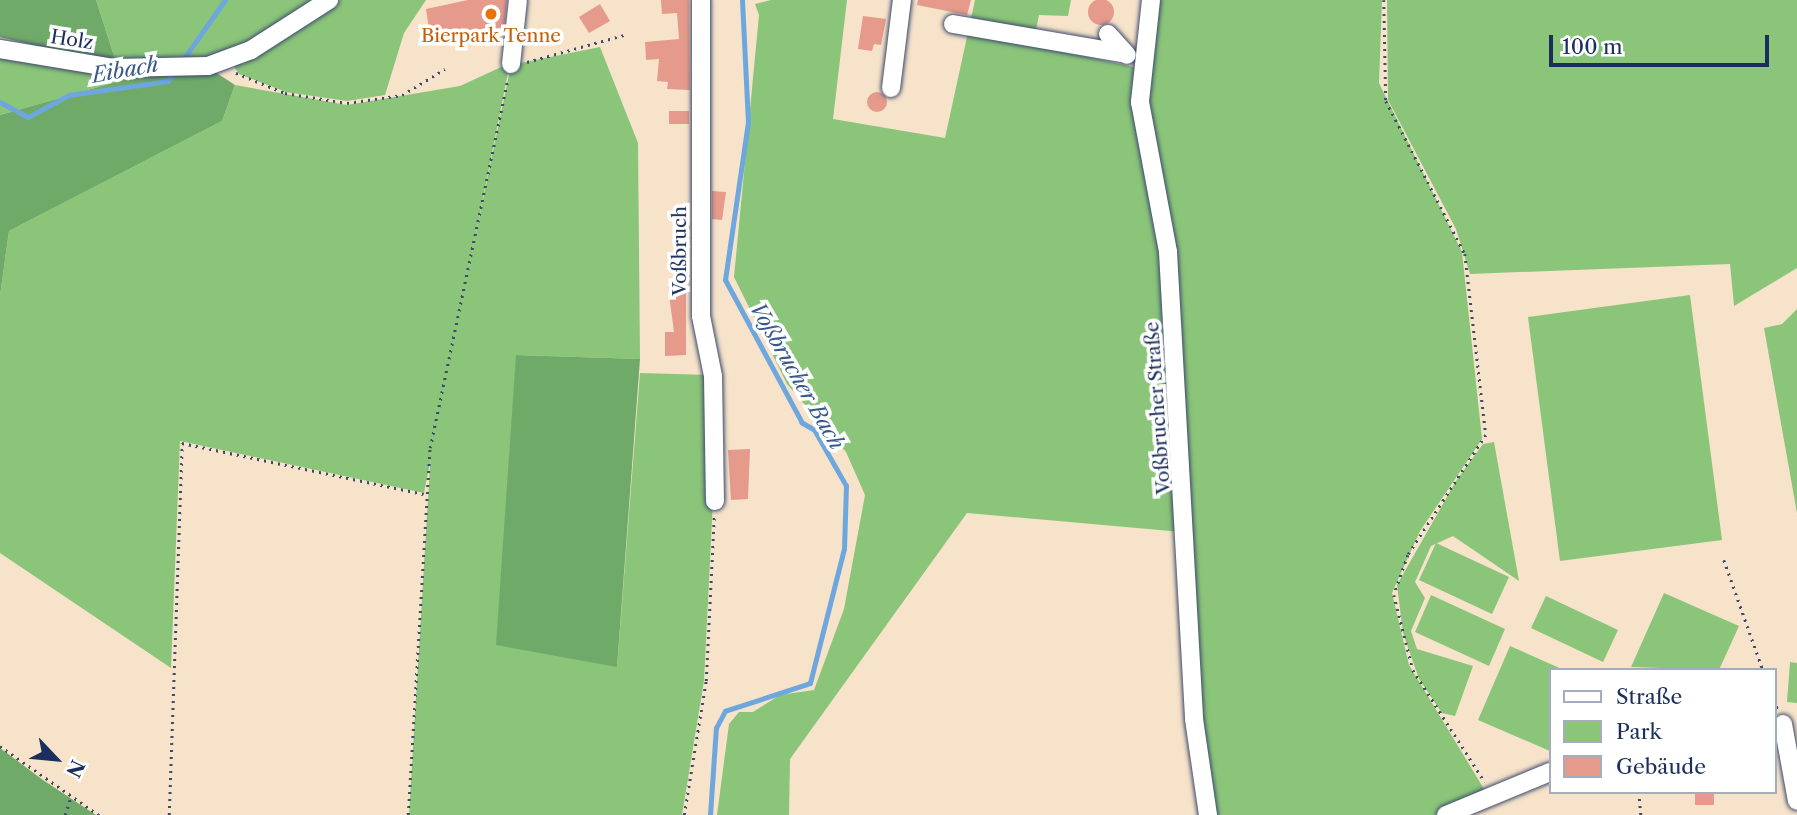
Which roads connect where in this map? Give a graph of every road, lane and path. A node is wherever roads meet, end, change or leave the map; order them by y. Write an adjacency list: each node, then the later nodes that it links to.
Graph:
1 (329, 0): 13 (street, Holz)
2 (518, 0): 14 (street)
3 (701, 0): 18 (street, Voßbruch)
4 (902, 0): 16 (street)
5 (1151, 0): 12 (street, Voßbrucher Straße)
6 (1384, 0): 26 (path)
7 (953, 24): 11 (street)
8 (1108, 34): 11 (street)
9 (624, 35): 14 (path)
10 (0, 49): 13 (street, Holz)
11 (1121, 53): 12 (street)
12 (1145, 58): 33 (street, Voßbrucher Straße)
13 (227, 62): 15 (path)
14 (511, 64): 17 (path)
15 (445, 69)
16 (891, 88)
17 (425, 494): 30 (path); 31 (path)
18 (715, 501): 32 (path)
19 (1724, 560): 20 (path)
20 (1762, 668)
21 (1785, 723): 27 (street)
22 (0, 746): 25 (path)
23 (1548, 773): 26 (street)
24 (1639, 794): 35 (path)
25 (71, 796): 28 (path); 29 (path)
26 (1493, 796): 34 (street)
27 (1797, 801)
28 (65, 815)
29 (99, 815)
30 (169, 815)
31 (408, 815)
32 (684, 815)
33 (1208, 815)
34 (1446, 815)
35 (1641, 815)

